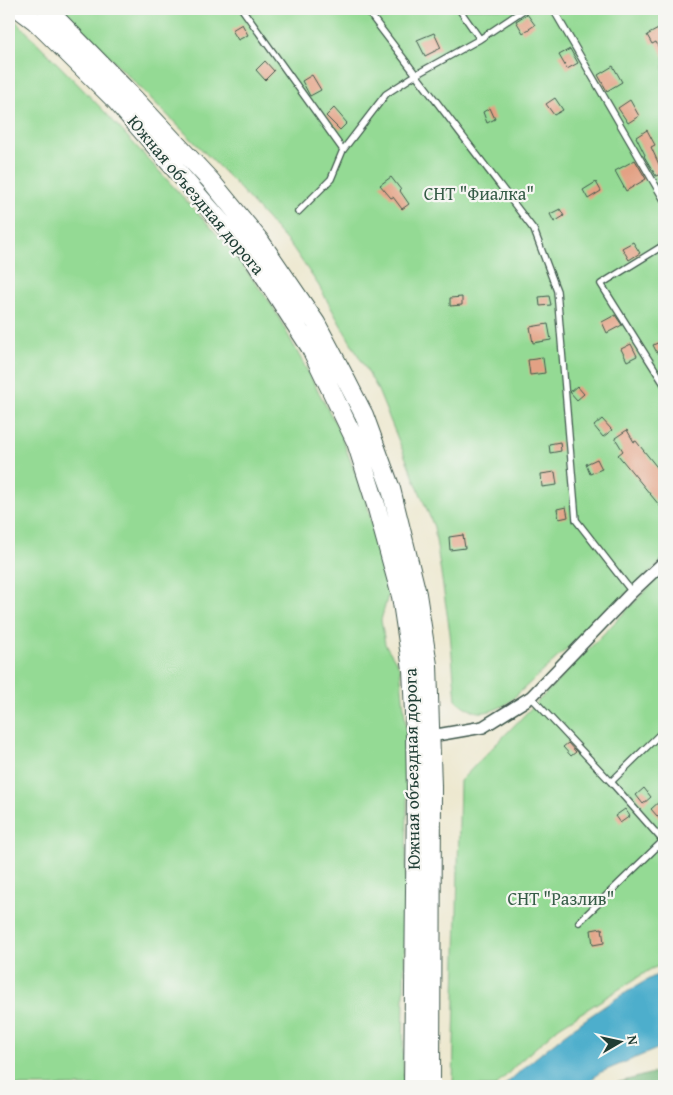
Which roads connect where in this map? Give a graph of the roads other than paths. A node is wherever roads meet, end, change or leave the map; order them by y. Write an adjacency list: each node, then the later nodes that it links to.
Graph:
1 (19, 9): 18 (main road, Южная объездная дорога)
2 (47, 9): 18 (main road, Южная объездная дорога)
3 (242, 9): 10 (lane)
4 (366, 9): 9 (lane)
5 (459, 9): 8 (lane)
6 (525, 9): 8 (lane)
7 (553, 9): 11 (lane)
8 (480, 39): 9 (lane)
9 (417, 74): 10 (lane); 16 (lane)
10 (344, 150): 12 (lane)
11 (664, 200)
12 (298, 212)
13 (664, 245): 14 (lane)
14 (664, 384)
15 (664, 562): 16 (street)
16 (632, 592): 17 (street)
17 (531, 697): 18 (street); 20 (lane)
18 (423, 727): 23 (main road, Южная объездная дорога); 24 (main road, Южная объездная дорога)
19 (664, 730): 20 (lane)
20 (611, 782): 21 (lane)
21 (664, 841): 22 (lane)
22 (579, 922)
23 (413, 1086)
24 (431, 1086)

